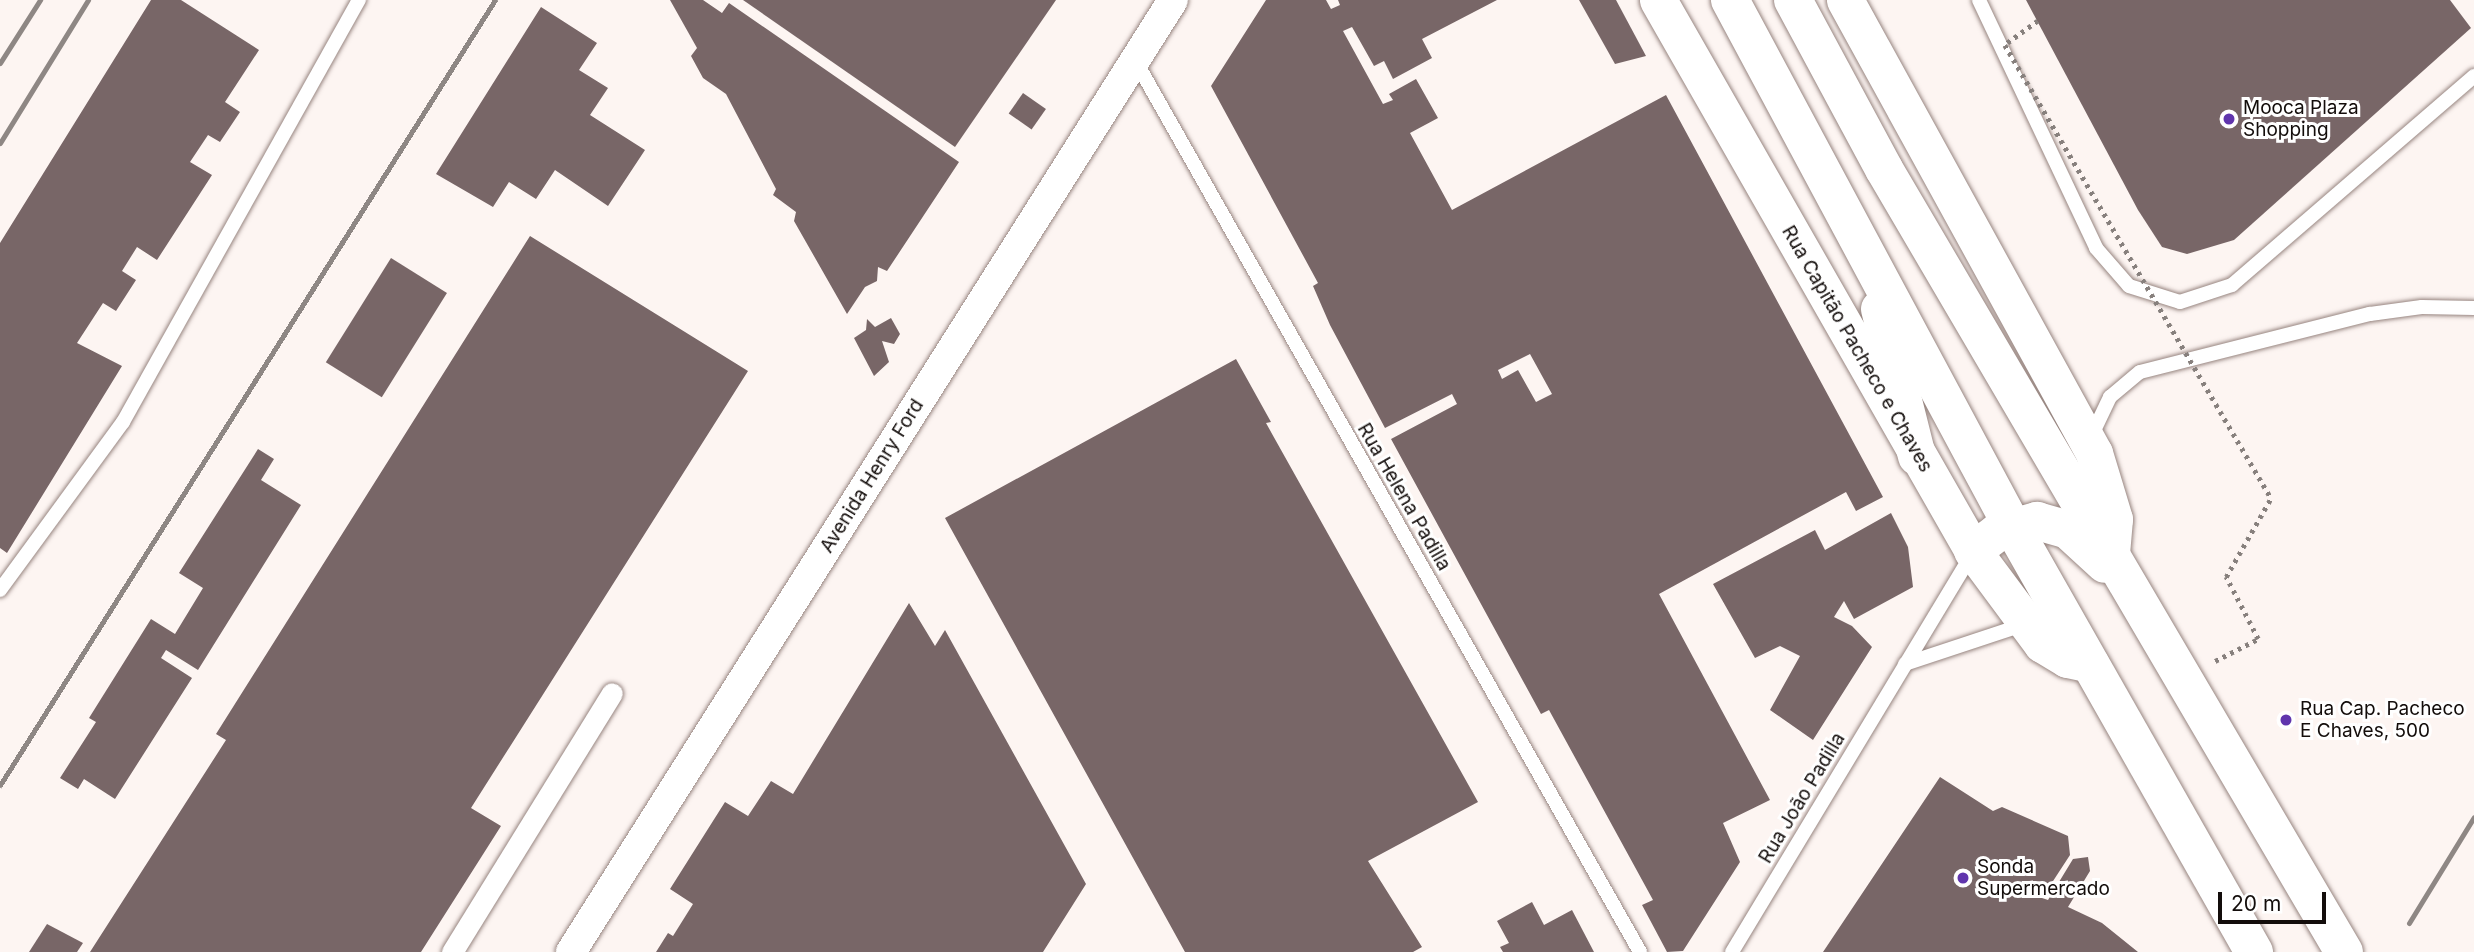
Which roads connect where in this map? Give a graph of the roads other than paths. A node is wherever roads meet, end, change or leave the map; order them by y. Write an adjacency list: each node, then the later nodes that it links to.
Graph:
1 (359, 0): 17 (lane)
2 (1173, 0): 8 (street, Avenida Henry Ford)
3 (1658, 0): 13 (street, Rua Capitão Pacheco e Chaves)
4 (1730, 0): 10 (main road)
5 (1793, 0): 16 (main road)
6 (1845, 0): 12 (street)
7 (1979, 0): 9 (lane)
8 (1135, 60): 24 (street, Avenida Henry Ford); 25 (lane, Rua Helena Padilla)
9 (2474, 76)
10 (1867, 254): 13 (main road); 14 (main road)
11 (2474, 307): 12 (lane)
12 (2088, 443): 16 (street)
13 (1917, 456): 15 (street, Rua Capitão Pacheco e Chaves)
14 (2012, 526): 15 (main road); 18 (main road); 21 (main road)
15 (1973, 551): 19 (street, Rua Capitão Pacheco e Chaves); 20 (lane, Rua João Padilla)
16 (2111, 552): 18 (main road)
17 (0, 590)
18 (2134, 592): 28 (main road)
19 (2025, 625): 20 (lane); 21 (street, Rua Capitão Pacheco e Chaves)
20 (1905, 664): 26 (lane, Rua João Padilla)
21 (2090, 664): 27 (main road)
22 (612, 692): 23 (street)
23 (452, 952)
24 (571, 952)
25 (1640, 952)
26 (1732, 952)
27 (2254, 952)
28 (2344, 952)

